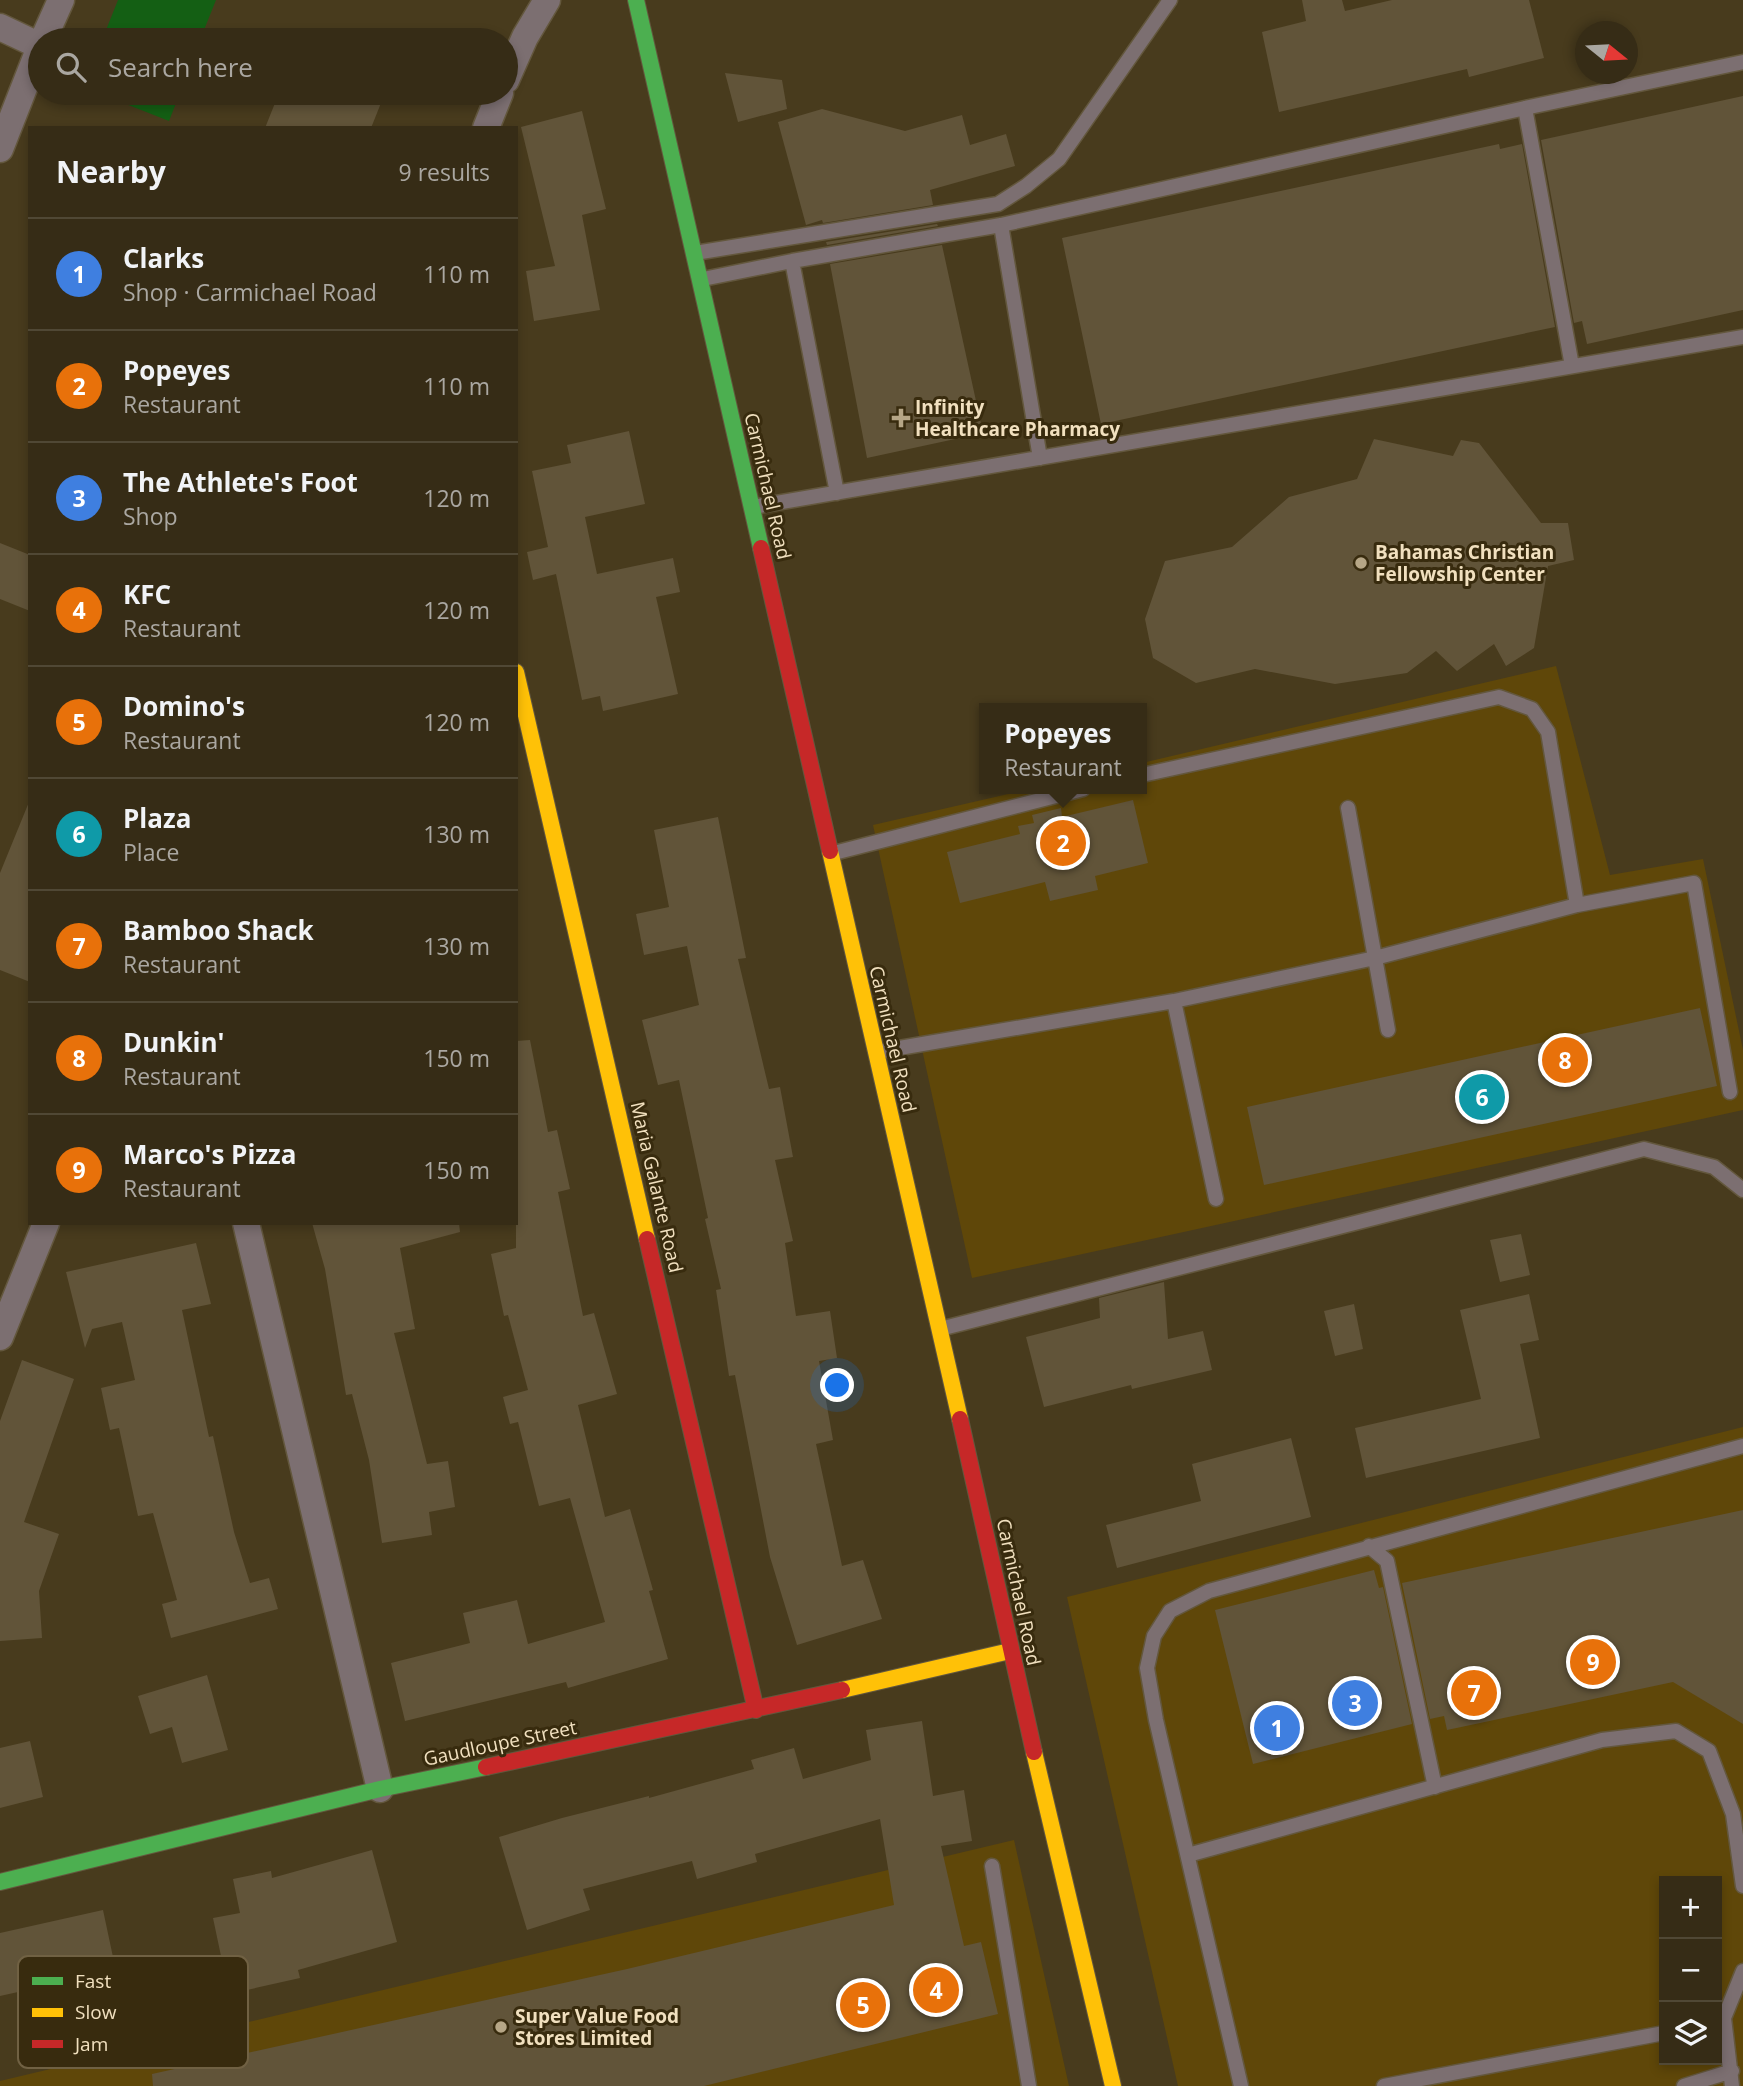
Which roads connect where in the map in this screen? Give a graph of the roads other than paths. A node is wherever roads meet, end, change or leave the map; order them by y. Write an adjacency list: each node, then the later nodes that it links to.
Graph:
1 (61, 0): 6 (street)
2 (547, 0): 8 (street)
3 (636, 0): 16 (main road, Carmichael Road)
4 (1170, 0): 16 (lane)
5 (0, 27): 7 (street)
6 (48, 28)
7 (28, 41)
8 (518, 51)
9 (1743, 62): 12 (lane)
10 (28, 78): 14 (street)
11 (495, 105): 13 (street)
12 (1525, 108): 15 (lane); 20 (lane)
13 (487, 126)
14 (0, 149)
15 (1001, 225): 17 (lane); 21 (lane)
16 (694, 253): 18 (main road, Carmichael Road)
17 (792, 261): 18 (lane); 22 (lane)
18 (700, 280): 23 (main road, Carmichael Road)
19 (1743, 337): 20 (lane)
20 (1572, 366): 21 (lane)
21 (1040, 458): 22 (lane)
22 (837, 493): 23 (lane)
23 (752, 507): 28 (main road, Carmichael Road)
24 (518, 681): 44 (main road, Maria Galante Road)
25 (1147, 774): 29 (lane)
26 (1063, 794): 28 (lane)
27 (1348, 808): 30 (lane)
28 (831, 853): 33 (main road, Carmichael Road)
29 (1577, 905): 30 (lane); 34 (lane)
30 (1375, 958): 31 (lane); 32 (lane)
31 (1174, 1002): 33 (lane); 36 (lane)
32 (1388, 1030)
33 (875, 1052): 39 (main road, Carmichael Road)
34 (1730, 1092)
35 (1743, 1190): 39 (lane)
36 (1216, 1199)
37 (45, 1225): 40 (street)
38 (246, 1225): 46 (street)
39 (939, 1329): 43 (main road, Carmichael Road)
40 (0, 1337)
41 (1743, 1446): 42 (lane)
42 (1369, 1546): 45 (lane); 47 (lane)
43 (1010, 1651): 44 (main road, Gaudloupe Street); 57 (main road, Carmichael Road)
44 (756, 1710): 46 (main road, Gaudloupe Street)
45 (1435, 1787): 47 (lane); 50 (lane)
46 (380, 1789): 49 (main road, Gaudloupe Street)
47 (1188, 1855): 58 (lane)
48 (992, 1866): 56 (lane)
49 (0, 1882)
50 (1743, 1886)
51 (1743, 1971): 52 (lane)
52 (1722, 2015)
53 (1722, 2028): 55 (lane)
54 (1659, 2034): 59 (lane)
55 (1732, 2071): 60 (lane); 61 (lane)
56 (1029, 2086)
57 (1113, 2086)
58 (1241, 2086)
59 (1384, 2086)
60 (1684, 2086)
61 (1732, 2086)

